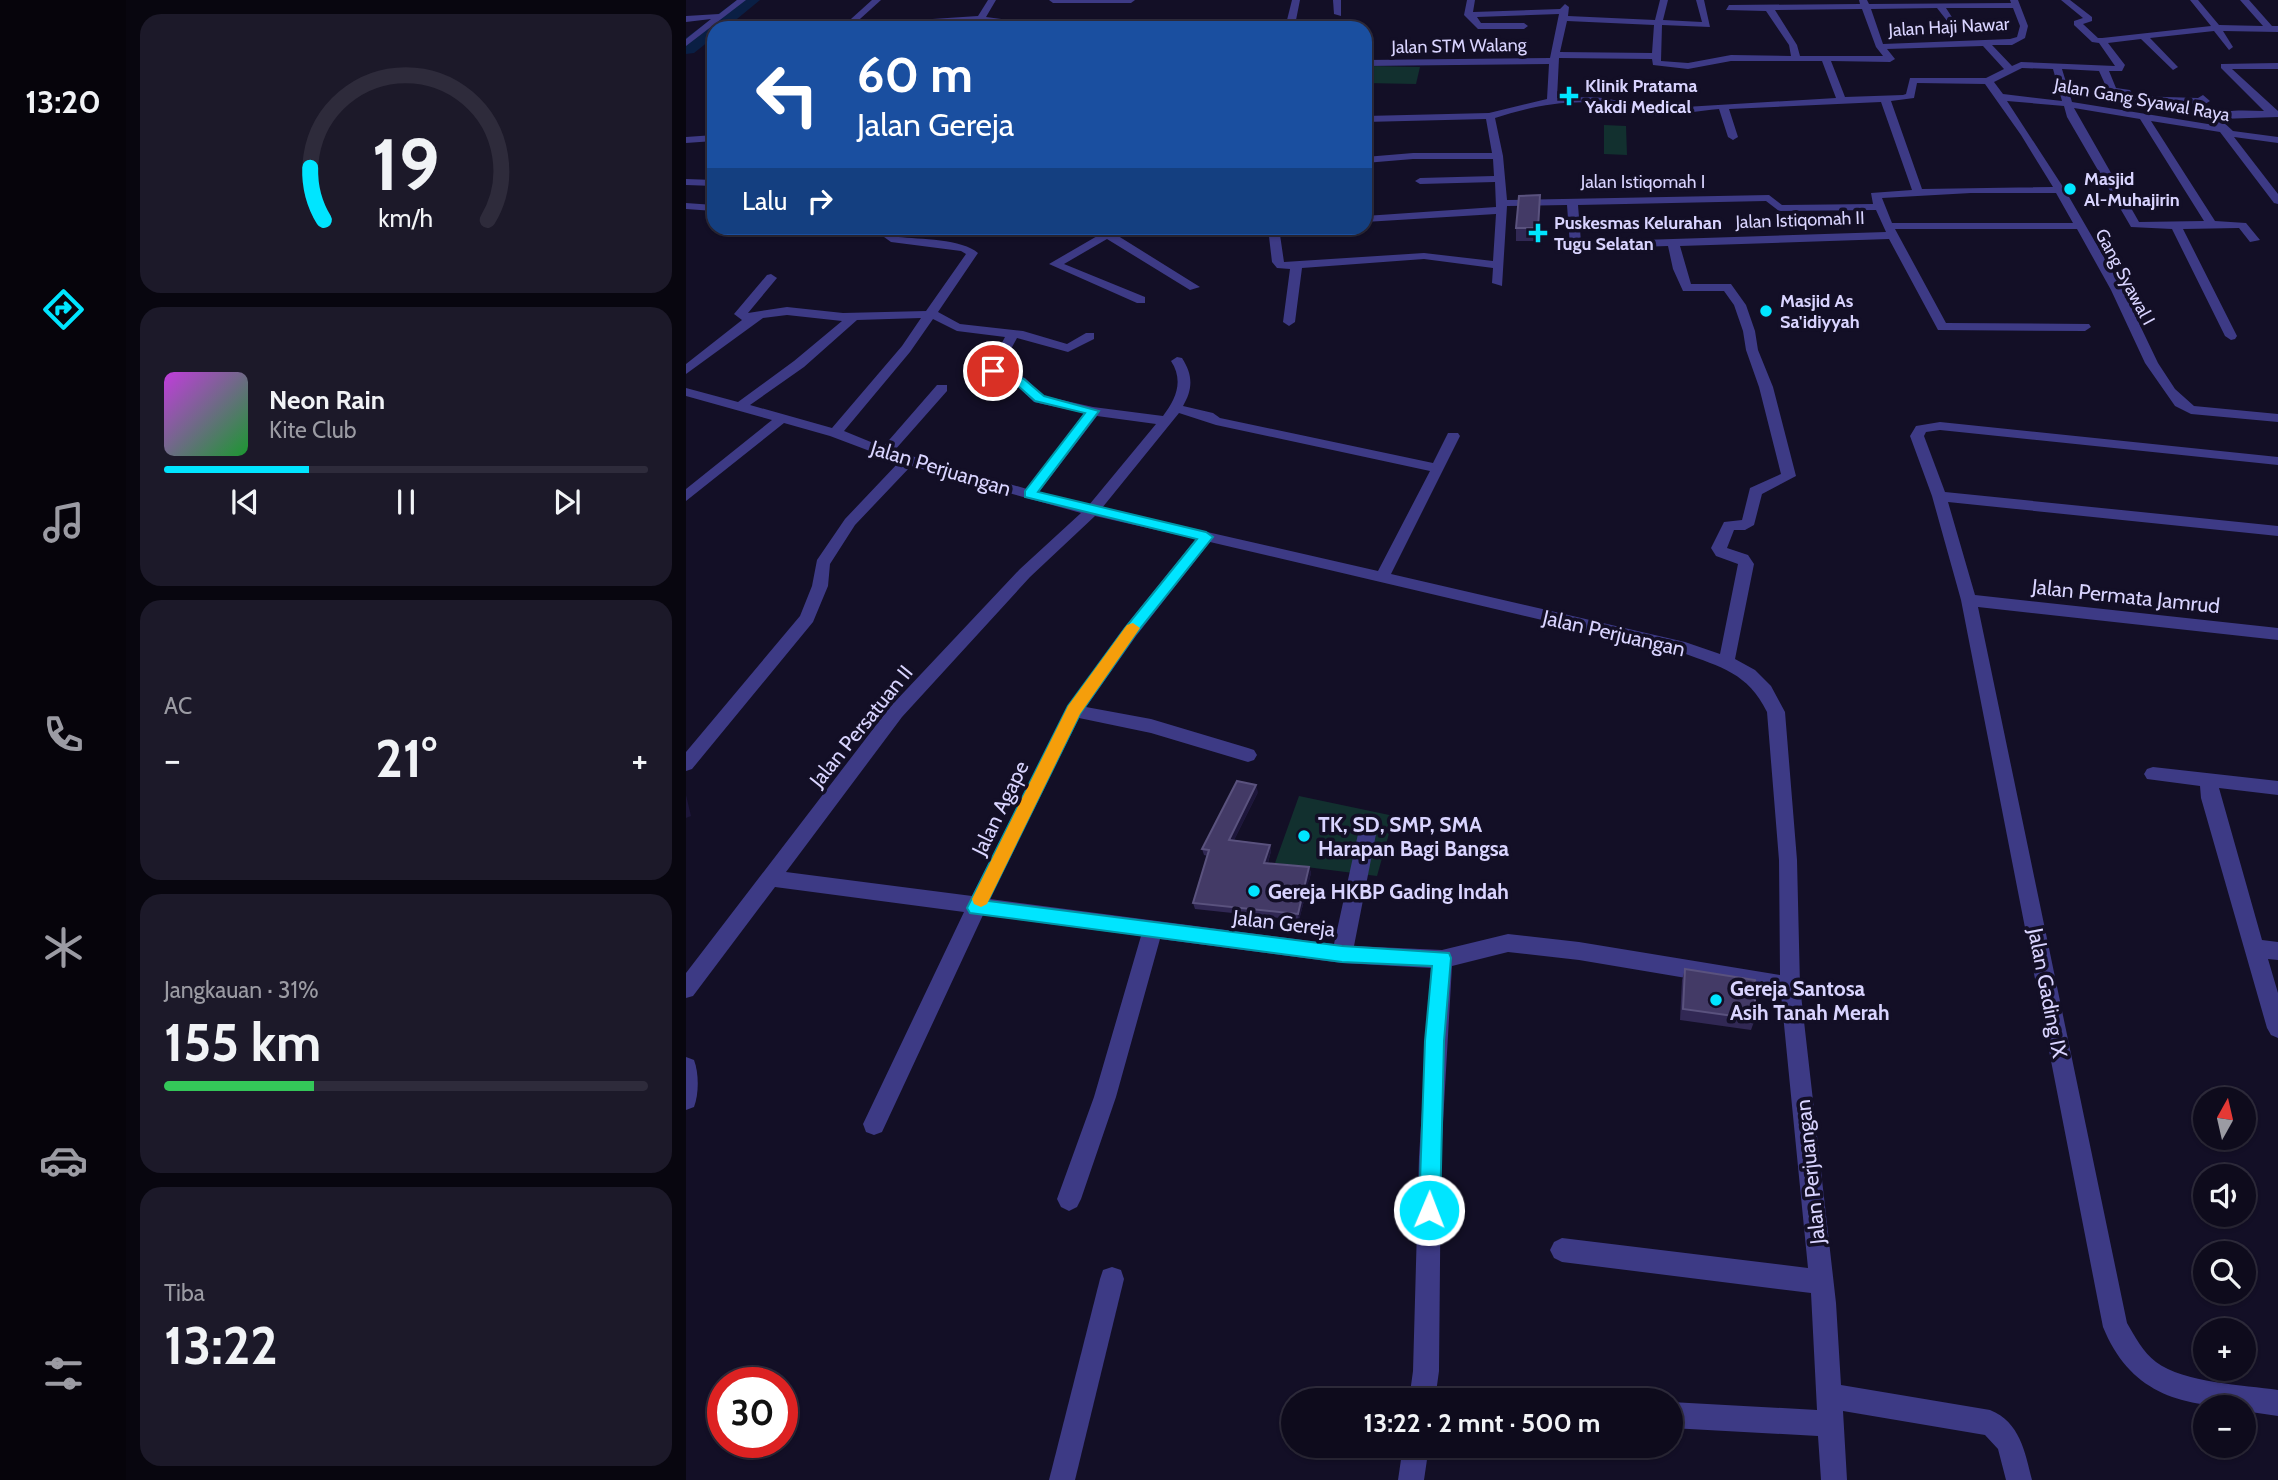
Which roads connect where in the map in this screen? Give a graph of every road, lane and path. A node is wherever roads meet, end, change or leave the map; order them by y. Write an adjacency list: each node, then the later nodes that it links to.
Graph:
1 (742, 0): 24 (street)
2 (877, 0): 28 (street)
3 (992, 0): 26 (street)
4 (1053, 0): 13 (street)
5 (1130, 0): 13 (street)
6 (1296, 0): 31 (street)
7 (1337, 0): 22 (street)
8 (1471, 0): 23 (street)
9 (1664, 0): 32 (street)
10 (1700, 0): 32 (street)
11 (2065, 0): 42 (street)
12 (2244, 0): 37 (street)
13 (1074, 1)
14 (2194, 1): 35 (street)
15 (1516, 2): 21 (street)
16 (1865, 3): 18 (street); 20 (street); 45 (street)
17 (2015, 3): 18 (street); 44 (street, Jalan Haji Nawar)
18 (1938, 5): 34 (street)
19 (1729, 8): 20 (street)
20 (1769, 8): 49 (street)
21 (1565, 9): 23 (street); 32 (street); 48 (street)
22 (1338, 14)
23 (1472, 15): 33 (street)
24 (721, 16): 25 (street); 27 (street)
25 (686, 19)
26 (980, 19): 29 (street); 30 (street)
27 (715, 21)
28 (853, 21)
29 (948, 21)
30 (1004, 21)
31 (1292, 21)
32 (1658, 23): 47 (street)
33 (1524, 26)
34 (1955, 28)
35 (2217, 28): 37 (street); 41 (street); 46 (street)
36 (707, 29): 38 (street)
37 (2273, 29)
38 (700, 35): 39 (street); 40 (street); 43 (street)
39 (707, 35)
40 (686, 36)
41 (2143, 36): 42 (street); 53 (street)
42 (2102, 41): 55 (street)
43 (686, 43)
44 (1984, 43): 45 (street, Jalan Haji Nawar); 56 (street)
45 (1880, 47): 50 (street)
46 (2229, 47)
47 (1658, 56): 48 (street, Jalan STM Walang); 49 (street, Jalan STM Walang)
48 (1554, 58): 51 (street, Jalan STM Walang); 62 (street)
49 (1796, 59): 50 (street)
50 (1826, 60): 63 (street)
51 (1372, 63)
52 (2057, 66): 55 (street); 56 (street); 64 (street)
53 (2174, 67)
54 (2276, 68): 66 (street)
55 (2103, 69): 61 (street)
56 (2011, 71): 57 (street)
57 (1988, 81): 58 (street, Gang Syawal I); 60 (street)
58 (2000, 97): 64 (street, Jalan Gang Syawal Raya); 83 (street, Gang Syawal I)
59 (2203, 98): 61 (street)
60 (1885, 99): 63 (street); 84 (street)
61 (2153, 100): 70 (street)
62 (1552, 101): 65 (street); 67 (street)
63 (1842, 101): 65 (street)
64 (2068, 104): 68 (street, Jalan Gang Syawal Raya); 95 (street)
65 (1723, 106): 72 (street)
66 (2275, 114): 71 (street)
67 (1490, 116): 69 (street); 76 (street)
68 (2144, 117): 70 (street, Jalan Gang Syawal Raya); 93 (street)
69 (1372, 119)
70 (2168, 121): 71 (street, Jalan Gang Syawal Raya)
71 (2221, 129): 75 (street, Jalan Gang Syawal Raya); 87 (street)
72 (1732, 137)
73 (707, 138): 74 (street)
74 (686, 140)
75 (2278, 140)
76 (1498, 156): 77 (street); 78 (street)
77 (1372, 159)
78 (1498, 179): 79 (street); 89 (street)
79 (1420, 181)
80 (686, 182): 81 (street)
81 (707, 183)
82 (707, 184): 85 (street)
83 (2060, 190): 84 (street, Jalan Istiqomah II); 94 (street, Gang Syawal I)
84 (1918, 192): 90 (street, Jalan Istiqomah II)
85 (686, 200)
86 (1572, 200): 89 (street, Jalan Istiqomah I); 90 (street, Jalan Istiqomah I); 102 (street, Jalan Istiqomah II)
87 (2278, 201)
88 (686, 206): 91 (street)
89 (1502, 206): 92 (street, Jalan Istiqomah I); 103 (street)
90 (1880, 207): 96 (street, Jalan Istiqomah II)
91 (707, 208)
92 (1372, 218)
93 (2207, 224): 95 (street); 101 (street)
94 (2078, 226): 96 (street, Jalan Istiqomah II); 126 (street, Gang Syawal I)
95 (2176, 226): 117 (street)
96 (1891, 230): 102 (street, Jalan Istiqomah II); 113 (street)
97 (890, 235): 109 (street)
98 (1104, 235): 108 (street)
99 (1108, 235): 107 (street)
100 (1274, 235): 104 (street)
101 (2254, 240)
102 (1673, 241): 144 (street)
103 (1498, 265): 104 (street); 106 (street)
104 (1296, 267): 112 (street)
105 (771, 278): 111 (street)
106 (1498, 283)
107 (1194, 287)
108 (1141, 300)
109 (932, 314): 110 (street); 115 (street); 129 (street)
110 (853, 317): 111 (street); 123 (street)
111 (751, 319): 120 (street)
112 (1289, 322)
113 (1942, 327): 114 (street); 118 (street)
114 (2085, 327)
115 (1013, 334): 116 (street); 125 (street)
116 (1090, 336)
117 (2231, 336)
118 (1952, 343)
119 (1177, 361): 124 (street)
120 (686, 370)
121 (942, 388): 131 (street)
122 (686, 392): 123 (street, Jalan Perjuangan)
123 (738, 408): 127 (street, Jalan Perjuangan)
124 (1177, 409): 128 (street, Jalan Persatuan II); 134 (street)
125 (1093, 411): 128 (street); 135 (street)
126 (2278, 418)
127 (780, 420): 129 (street, Jalan Perjuangan); 136 (street)
128 (1166, 421): 138 (street, Jalan Persatuan II)
129 (835, 433): 131 (street, Jalan Perjuangan)
130 (1453, 436): 134 (street)
131 (885, 453): 132 (street, Jalan Perjuangan)
132 (908, 461): 135 (street, Jalan Perjuangan); 147 (street)
133 (2278, 461): 137 (street, Jalan Gading IX)
134 (1438, 470): 141 (street)
135 (1030, 494): 138 (street, Jalan Perjuangan)
136 (686, 496)
137 (1939, 496): 139 (street); 142 (street, Jalan Gading IX)
138 (1092, 511): 140 (street, Jalan Perjuangan); 152 (street, Jalan Persatuan II)
139 (2278, 531)
140 (1206, 537): 141 (street, Jalan Perjuangan); 145 (street, Jalan Agape)
141 (1382, 577): 144 (street, Jalan Perjuangan)
142 (1969, 600): 143 (street, Jalan Permata Jamrud); 171 (street, Jalan Gading IX)
143 (2278, 634)
144 (1726, 662): 159 (street, Jalan Perjuangan)
145 (1074, 710): 146 (street); 153 (street, Jalan Agape)
146 (1248, 755)
147 (686, 764)
148 (2152, 774): 150 (street)
149 (2278, 788): 150 (street)
150 (2209, 789): 155 (street)
151 (1367, 834): 157 (street)
152 (771, 878): 153 (street, Jalan Gereja); 160 (street, Jalan Persatuan II)
153 (976, 908): 154 (street, Jalan Gereja); 164 (street, Jalan Agape)
154 (1153, 929): 157 (street, Jalan Gereja); 165 (street)
155 (2254, 948): 156 (street); 161 (street)
156 (2278, 951)
157 (1342, 954): 158 (street, Jalan Gereja)
158 (1442, 958): 159 (street, Jalan Gereja); 169 (street)
159 (1790, 986): 168 (street, Jalan Perjuangan)
160 (686, 989)
161 (2278, 1028)
162 (686, 1067): 163 (street)
163 (686, 1099)
164 (874, 1124)
165 (1069, 1199)
166 (1562, 1250): 168 (street)
167 (1112, 1279): 175 (street)
168 (1821, 1282): 170 (street, Jalan Perjuangan)
169 (1424, 1388)
170 (1829, 1396): 173 (street, Jalan Perjuangan); 178 (street)
171 (2278, 1403)
172 (1683, 1416): 173 (street)
173 (1831, 1424): 177 (street, Jalan Perjuangan)
174 (1414, 1458): 176 (street)
175 (1062, 1480)
176 (1411, 1480)
177 (1835, 1480)
178 (2018, 1480)

